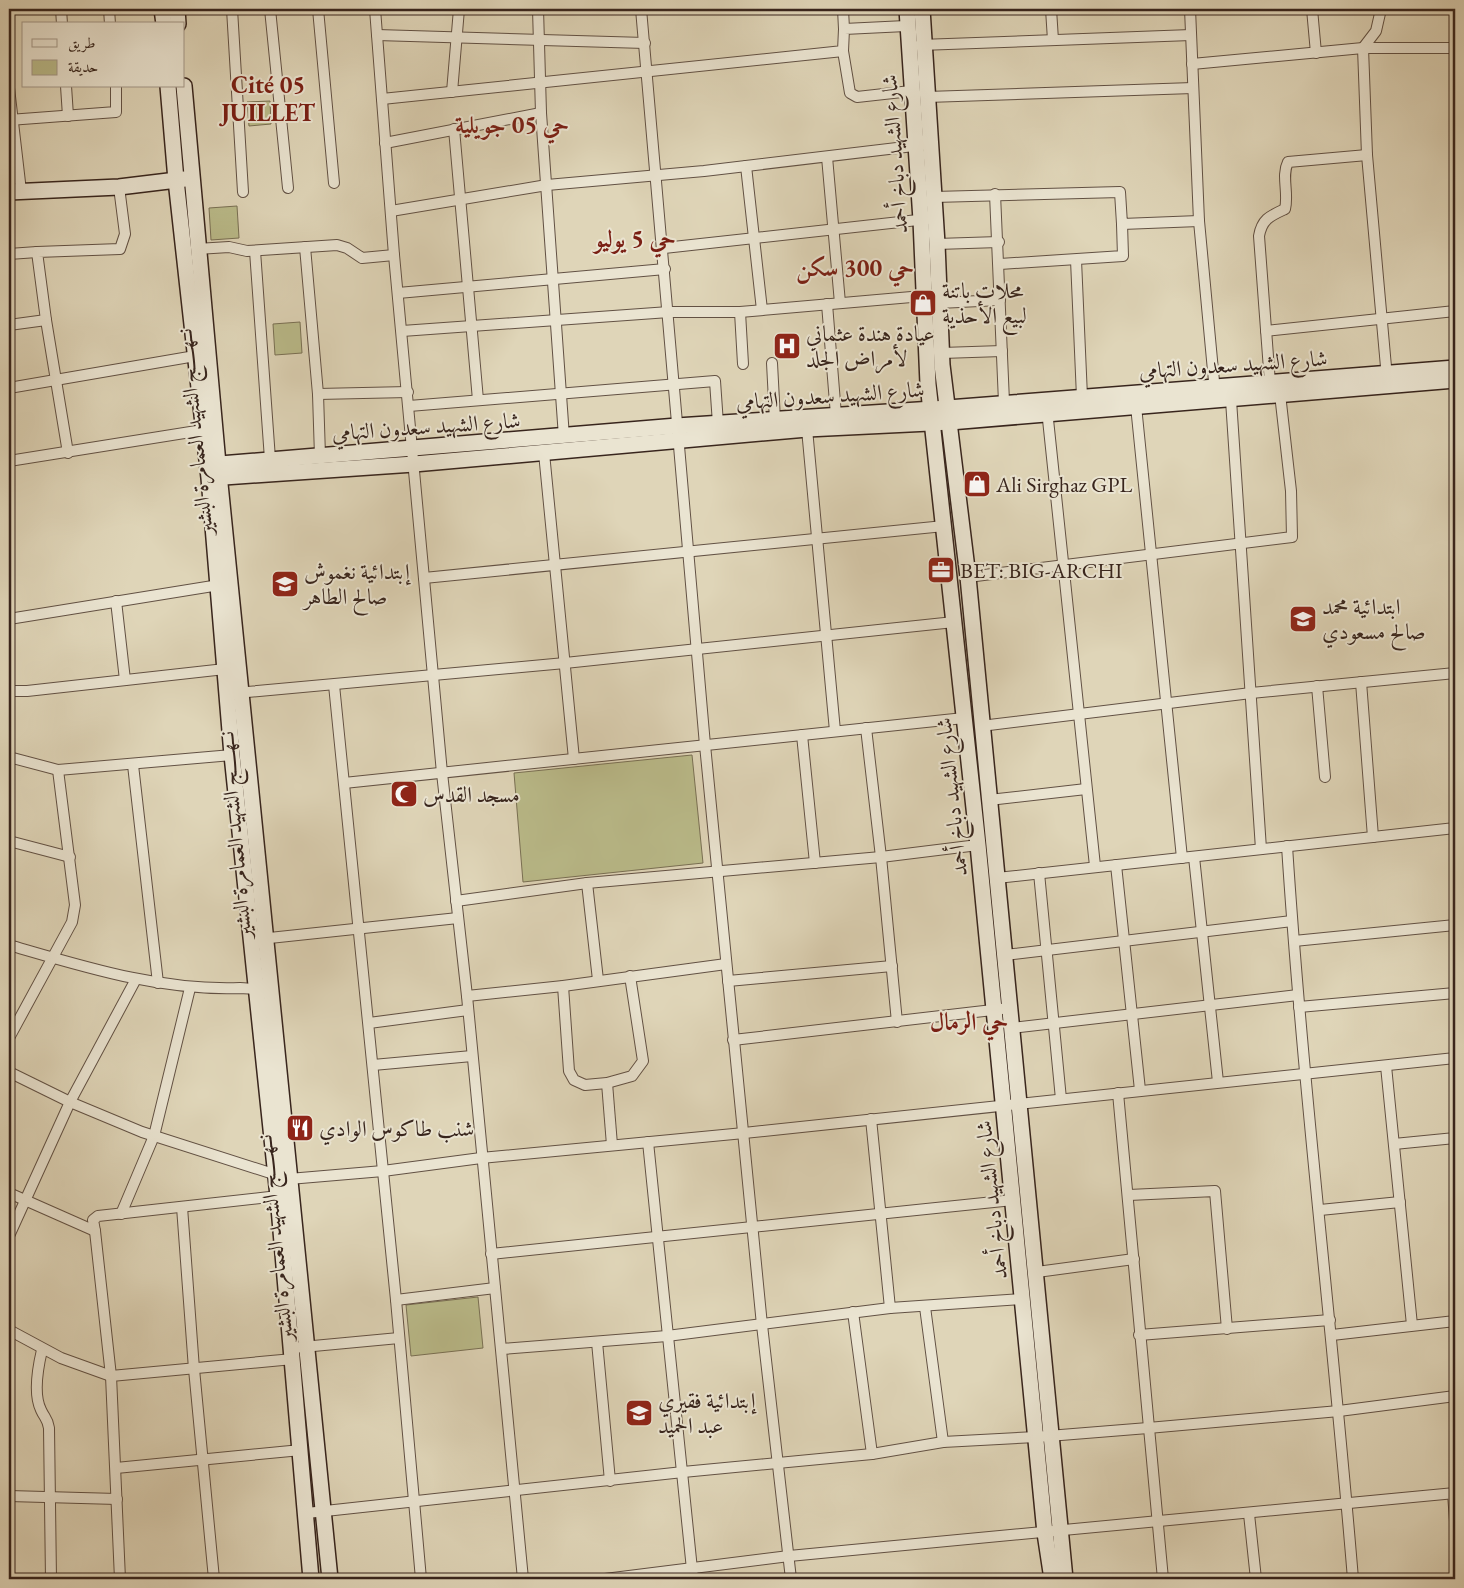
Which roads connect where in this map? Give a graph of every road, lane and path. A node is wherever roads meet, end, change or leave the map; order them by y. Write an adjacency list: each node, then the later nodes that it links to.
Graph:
1 (61, 9): 19 (street)
2 (109, 9): 20 (street)
3 (162, 9): 21 (street)
4 (177, 9): 22 (street)
5 (232, 9): 67 (street)
6 (270, 9): 65 (street)
7 (318, 9): 62 (street)
8 (375, 9): 26 (street)
9 (459, 9): 27 (street)
10 (538, 9): 29 (street)
11 (642, 9): 30 (street)
12 (843, 9): 24 (street)
13 (906, 9): 23 (street, شارع الشهيد دباخ أحمد)
14 (922, 9): 31 (street, شارع الشهيد دباخ أحمد)
15 (1050, 9): 28 (street)
16 (1190, 9): 25 (street)
17 (1312, 9): 36 (street)
18 (1381, 9): 33 (street)
19 (62, 22)
20 (110, 22)
21 (164, 22)
22 (178, 22)
23 (906, 26): 24 (street); 32 (street, شارع الشهيد دباخ أحمد)
24 (844, 29): 35 (street)
25 (1191, 34): 28 (street); 37 (street)
26 (377, 35): 27 (street); 49 (street)
27 (457, 38): 29 (street); 47 (street)
28 (1053, 40): 31 (street)
29 (538, 41): 30 (street); 39 (street)
30 (645, 43): 38 (street)
31 (924, 44): 32 (street); 48 (street, شارع الشهيد دباخ أحمد)
32 (907, 45): 46 (street, شارع الشهيد دباخ أحمد)
33 (1363, 48): 34 (street); 36 (street); 56 (street)
34 (1455, 48)
35 (843, 51): 38 (street); 46 (street)
36 (1316, 53): 37 (street)
37 (1192, 64): 45 (street)
38 (648, 71): 39 (street); 59 (street)
39 (539, 84): 47 (street); 50 (street)
40 (9, 88): 52 (street)
41 (66, 88): 51 (street)
42 (116, 88): 51 (street)
43 (168, 88): 61 (street, نــهـــــج الشهيد العمامرة البشير)
44 (184, 88): 60 (street, نــهـــــج الشهيد العمامرة البشير)
45 (1193, 88): 48 (street); 73 (street)
46 (912, 91): 55 (street, شارع الشهيد دباخ أحمد)
47 (452, 92): 49 (street)
48 (927, 97): 55 (street, شارع الشهيد دباخ أحمد)
49 (382, 99): 54 (street)
50 (540, 113): 53 (street); 63 (street)
51 (68, 116): 52 (street)
52 (11, 120): 66 (street)
53 (454, 129): 54 (street); 70 (street)
54 (385, 143): 71 (street)
55 (923, 145): 57 (street); 69 (street, شارع الشهيد دباخ أحمد); 72 (street, شارع الشهيد دباخ أحمد)
56 (1368, 155): 101 (street); 107 (street)
57 (827, 157): 58 (street); 75 (street)
58 (746, 166): 59 (street); 76 (street)
59 (657, 174): 63 (street); 80 (street)
60 (191, 178): 61 (street); 81 (street, نــهـــــج الشهيد العمامرة البشير)
61 (176, 180): 64 (street); 110 (street, نــهـــــج الشهيد العمامرة البشير)
62 (334, 183)
63 (547, 186): 70 (street); 89 (street)
64 (119, 188): 66 (street); 83 (street)
65 (288, 188)
66 (15, 191)
67 (243, 192)
68 (995, 194): 69 (street); 74 (street); 77 (street)
69 (934, 197): 72 (street, شارع الشهيد دباخ أحمد)
70 (460, 199): 71 (street); 90 (street)
71 (391, 211): 85 (street)
72 (928, 219): 75 (street); 78 (street, شارع الشهيد دباخ أحمد); 92 (street, شارع الشهيد دباخ أحمد)
73 (1199, 221): 74 (street); 123 (street)
74 (1122, 224): 86 (street)
75 (834, 230): 76 (street); 94 (street)
76 (754, 238): 80 (street); 97 (street)
77 (999, 242): 78 (street); 87 (street)
78 (938, 244): 95 (street, شارع الشهيد دباخ أحمد)
79 (305, 247): 82 (street); 85 (street); 122 (street)
80 (664, 248): 88 (street)
81 (197, 249): 82 (street); 145 (street, نــهـــــج الشهيد العمامرة البشير)
82 (255, 251): 143 (street)
83 (37, 252): 84 (street); 103 (street)
84 (9, 254)
85 (394, 255): 91 (street)
86 (1076, 260): 87 (street); 124 (street)
87 (1000, 264): 93 (street)
88 (665, 270): 89 (street); 99 (street)
89 (553, 280): 90 (street); 102 (street)
90 (468, 287): 91 (street); 104 (street)
91 (398, 293): 106 (street)
92 (923, 296): 94 (street); 132 (street, شارع الشهيد دباخ أحمد)
93 (1000, 300): 95 (street); 108 (street)
94 (840, 302): 96 (street)
95 (939, 303): 109 (street, شارع الشهيد دباخ أحمد)
96 (828, 304): 97 (street); 130 (street)
97 (762, 310): 100 (street)
98 (1455, 311): 101 (street)
99 (669, 312): 100 (street); 102 (street); 117 (street)
100 (740, 312): 112 (street)
101 (1383, 318): 107 (street); 115 (street)
102 (555, 319): 104 (street); 121 (street)
103 (46, 320): 105 (street); 114 (street)
104 (472, 324): 106 (street); 125 (street)
105 (9, 325)
106 (402, 330): 120 (street)
107 (1266, 331): 119 (street)
108 (1002, 352): 109 (street); 126 (street)
109 (942, 353): 131 (street, شارع الشهيد دباخ أحمد)
110 (195, 356): 114 (street); 136 (street, نــهـــــج الشهيد العمامرة البشير)
111 (772, 363): 133 (street)
112 (743, 364)
113 (1455, 368): 115 (street, شارع الشهيد سعدون التهامي)
114 (56, 380): 118 (street); 139 (street)
115 (1387, 380): 116 (street, شارع الشهيد سعدون التهامي); 119 (street, شارع الشهيد سعدون التهامي)
116 (1455, 380)
117 (674, 383): 121 (street); 134 (street); 137 (street)
118 (9, 388)
119 (1275, 388): 123 (street, شارع الشهيد سعدون التهامي); 123 (street, شارع الشهيد سعدون التهامي); 148 (street)
120 (408, 392): 122 (street); 127 (street)
121 (561, 393): 125 (street); 138 (street)
122 (318, 394): 141 (street)
123 (1220, 396): 124 (street, شارع الشهيد سعدون التهامي); 129 (street, شارع الشهيد سعدون التهامي); 148 (street)
124 (1082, 397): 128 (street, شارع الشهيد سعدون التهامي)
125 (478, 400): 127 (street)
126 (1004, 402): 128 (street, شارع الشهيد سعدون التهامي); 131 (street, شارع الشهيد سعدون التهامي)
127 (409, 406): 142 (street)
128 (1047, 406): 129 (street, شارع الشهيد سعدون التهامي); 131 (street, شارع الشهيد سعدون التهامي); 152 (street)
129 (1136, 406): 150 (street)
130 (836, 415): 132 (street, شارع الشهيد سعدون التهامي); 133 (street, شارع الشهيد سعدون التهامي)
131 (949, 415): 132 (street, شارع الشهيد سعدون التهامي); 153 (street, شارع الشهيد دباخ أحمد)
132 (932, 416): 135 (street, شارع الشهيد سعدون التهامي); 146 (street, شارع الشهيد دباخ أحمد)
133 (774, 420): 134 (street, شارع الشهيد سعدون التهامي)
134 (718, 424): 137 (street, شارع الشهيد سعدون التهامي)
135 (806, 429): 137 (street, شارع الشهيد سعدون التهامي); 147 (street)
136 (203, 430): 139 (street); 145 (street, نــهـــــج الشهيد العمامرة البشير)
137 (677, 433): 138 (street, شارع الشهيد سعدون التهامي); 140 (street, شارع الشهيد سعدون التهامي); 149 (street)
138 (564, 437): 142 (street, شارع الشهيد سعدون التهامي)
139 (68, 453): 144 (street)
140 (544, 453): 142 (street, شارع الشهيد سعدون التهامي); 151 (street)
141 (320, 456): 142 (street, شارع الشهيد سعدون التهامي); 143 (street, شارع الشهيد سعدون التهامي)
142 (413, 457): 145 (street, شارع الشهيد سعدون التهامي); 154 (street)
143 (270, 459): 145 (street, شارع الشهيد سعدون التهامي)
144 (9, 461)
145 (213, 471): 155 (street, نــهـــــج الشهيد العمامرة البشير); 171 (street, نــهـــــج الشهيد العمامرة البشير)
146 (944, 526): 147 (street); 158 (street, شارع الشهيد دباخ أحمد)
147 (816, 539): 149 (street); 159 (street)
148 (1239, 545): 150 (street); 170 (street)
149 (690, 552): 151 (street); 160 (street)
150 (1150, 556): 152 (street); 172 (street)
151 (556, 566): 154 (street); 161 (street)
152 (1063, 566): 153 (street); 173 (street)
153 (968, 577): 175 (street, شارع الشهيد دباخ أحمد)
154 (424, 578): 164 (street)
155 (219, 585): 156 (street); 162 (street, نــهـــــج الشهيد العمامرة البشير)
156 (116, 601): 157 (street); 165 (street)
157 (9, 619)
158 (954, 622): 159 (street); 174 (street, شارع الشهيد دباخ أحمد)
159 (826, 635): 160 (street); 177 (street)
160 (697, 649): 161 (street); 179 (street)
161 (565, 663): 164 (street); 182 (street)
162 (226, 669): 165 (street); 171 (street, نــهـــــج الشهيد العمامرة البشير)
163 (1455, 673): 166 (street)
164 (433, 674): 167 (street); 185 (street)
165 (125, 680): 169 (street)
166 (1361, 682): 168 (street); 191 (street)
167 (334, 685): 171 (street); 187 (street)
168 (1317, 686): 170 (street); 186 (street)
169 (9, 691)
170 (1251, 693): 172 (street); 195 (street)
171 (235, 694): 180 (street, نــهـــــج الشهيد العمامرة البشير); 213 (street, نــهـــــج الشهيد العمامرة البشير)
172 (1166, 704): 173 (street); 199 (street)
173 (1078, 714): 175 (street); 188 (street)
174 (964, 718): 176 (street); 193 (street, شارع الشهيد دباخ أحمد)
175 (981, 726): 189 (street, شارع الشهيد دباخ أحمد)
176 (866, 728): 177 (street); 197 (street)
177 (835, 731): 178 (street)
178 (802, 734): 179 (street); 200 (street)
179 (705, 745): 182 (street); 203 (street)
180 (232, 755): 183 (street); 213 (street, نــهـــــج الشهيد العمامرة البشير)
181 (9, 757): 184 (street)
182 (574, 759): 185 (street)
183 (133, 765): 184 (street); 226 (street)
184 (58, 770): 196 (street)
185 (442, 773): 187 (street); 207 (street)
186 (1325, 777)
187 (344, 783): 211 (street)
188 (1086, 789): 189 (street); 202 (street)
189 (989, 800): 205 (street, شارع الشهيد دباخ أحمد)
190 (1455, 828): 191 (street)
191 (1373, 836): 194 (street)
192 (9, 841): 196 (street)
193 (978, 846): 197 (street); 237 (street, شارع الشهيد دباخ أحمد)
194 (1287, 846): 195 (street); 209 (street)
195 (1262, 849): 198 (street)
196 (70, 856): 219 (street)
197 (881, 857): 200 (street); 221 (street)
198 (1194, 857): 199 (street); 212 (street)
199 (1182, 858): 201 (street)
200 (815, 863): 203 (street)
201 (1116, 865): 202 (street); 214 (street)
202 (1096, 866): 204 (street)
203 (717, 872): 206 (street); 220 (street)
204 (1039, 873): 205 (street); 217 (street)
205 (997, 878): 218 (street, شارع الشهيد دباخ أحمد)
206 (587, 884): 207 (street); 224 (street)
207 (456, 901): 208 (street)
208 (458, 918): 211 (street); 232 (street)
209 (1292, 921): 212 (street); 215 (street)
210 (1455, 925): 215 (street)
211 (359, 927): 213 (street); 240 (street)
212 (1202, 930): 214 (street); 233 (street)
213 (259, 939): 229 (street, نــهـــــج الشهيد العمامرة البشير)
214 (1125, 939): 217 (street); 238 (street)
215 (1294, 940): 231 (street)
216 (9, 945): 219 (street)
217 (1046, 949): 218 (street); 241 (street)
218 (1005, 955): 234 (street, شارع الشهيد دباخ أحمد)
219 (53, 958): 223 (street); 243 (street)
220 (726, 964): 222 (street); 225 (street)
221 (892, 966): 225 (street); 239 (street)
222 (630, 976): 224 (street); 252 (street)
223 (136, 979): 226 (street); 256 (street)
224 (598, 980): 227 (street)
225 (728, 981): 244 (street)
226 (158, 983): 228 (street)
227 (563, 986): 232 (street); 252 (street)
228 (190, 988): 229 (street); 261 (street)
229 (264, 988): 268 (street, نــهـــــج الشهيد العمامرة البشير)
230 (1455, 993): 235 (street)
231 (1298, 995): 233 (street); 235 (street)
232 (467, 996): 236 (street)
233 (1210, 1005): 238 (street); 251 (street)
234 (1010, 1008): 237 (street); 242 (street, شارع الشهيد دباخ أحمد)
235 (1299, 1008): 250 (street)
236 (468, 1010): 240 (street); 245 (street)
237 (994, 1011): 239 (street); 258 (street, شارع الشهيد دباخ أحمد)
238 (1133, 1014): 241 (street); 253 (street)
239 (897, 1022): 244 (street)
240 (369, 1023): 247 (street)
241 (1054, 1023): 242 (street); 255 (street)
242 (1012, 1028): 257 (street, شارع الشهيد دباخ أحمد)
243 (9, 1038)
244 (733, 1040): 260 (street)
245 (472, 1056): 247 (street); 266 (street)
246 (1455, 1058): 248 (street)
247 (373, 1065): 267 (street)
248 (1386, 1066): 250 (street); 264 (street)
249 (9, 1072): 256 (street)
250 (1303, 1074): 251 (street); 276 (street)
251 (1218, 1082): 253 (street)
252 (607, 1083): 265 (street)
253 (1140, 1090): 254 (street)
254 (1118, 1094): 255 (street); 270 (street)
255 (1060, 1099): 257 (street)
256 (70, 1102): 261 (street); 272 (street)
257 (1019, 1103): 258 (street); 285 (street, شارع الشهيد دباخ أحمد)
258 (1003, 1106): 259 (street); 273 (street, شارع الشهيد دباخ أحمد)
259 (871, 1120): 260 (street); 278 (street)
260 (744, 1133): 263 (street); 279 (street)
261 (154, 1136): 268 (street); 277 (street)
262 (1455, 1138): 264 (street)
263 (648, 1142): 265 (street); 282 (street)
264 (1394, 1144): 274 (street)
265 (612, 1145): 266 (street)
266 (481, 1158): 267 (street); 283 (street)
267 (383, 1171): 268 (street); 288 (street)
268 (282, 1177): 271 (street, نــهـــــج الشهيد العمامرة البشير); 305 (street, نــهـــــج الشهيد العمامرة البشير)
269 (9, 1193): 272 (street)
270 (1128, 1195): 284 (street); 296 (street)
271 (278, 1196): 275 (street); 305 (street, نــهـــــج الشهيد العمامرة البشير)
272 (27, 1200): 280 (street); 281 (street)
273 (1013, 1200): 278 (street); 287 (street, شارع الشهيد دباخ أحمد)
274 (1400, 1202): 276 (street); 295 (street)
275 (182, 1207): 277 (street); 306 (street)
276 (1320, 1210): 292 (street)
277 (121, 1214): 280 (street)
278 (882, 1215): 279 (street); 290 (street)
279 (753, 1228): 282 (street); 294 (street)
280 (95, 1231): 307 (street)
281 (9, 1236)
282 (658, 1239): 283 (street); 300 (street)
283 (491, 1254): 286 (street)
284 (1134, 1259): 285 (street); 298 (street)
285 (1036, 1272): 311 (street, شارع الشهيد دباخ أحمد)
286 (495, 1288): 288 (street); 304 (street)
287 (1022, 1299): 289 (street); 312 (street, شارع الشهيد دباخ أحمد)
288 (396, 1300): 301 (street)
289 (925, 1307): 290 (street); 313 (street)
290 (890, 1308): 291 (street)
291 (853, 1312): 294 (street); 315 (street)
292 (1330, 1320): 296 (street); 299 (street)
293 (1455, 1321): 295 (street)
294 (762, 1325): 300 (street); 317 (street)
295 (1412, 1325): 299 (street)
296 (1227, 1329): 298 (street)
297 (9, 1330): 303 (street)
298 (1139, 1335): 310 (street)
299 (1332, 1335): 309 (street)
300 (667, 1336): 302 (street); 319 (street)
301 (399, 1338): 305 (street); 326 (street)
302 (597, 1342): 304 (street); 320 (street)
303 (42, 1350): 307 (street); 324 (street)
304 (502, 1350): 321 (street)
305 (297, 1351): 306 (street); 314 (street); 328 (street, نــهـــــج الشهيد العمامرة البشير)
306 (194, 1369): 307 (street); 316 (street)
307 (111, 1376): 318 (street)
308 (1455, 1396): 309 (street)
309 (1339, 1410): 310 (street); 327 (street)
310 (1148, 1428): 311 (street); 332 (street)
311 (1052, 1436): 312 (street); 333 (street, شارع الشهيد دباخ أحمد)
312 (1036, 1437): 313 (street); 333 (street, شارع الشهيد دباخ أحمد)
313 (943, 1442): 315 (street)
314 (301, 1450): 316 (street); 329 (street)
315 (872, 1454): 317 (street)
316 (202, 1461): 318 (street); 338 (street)
317 (778, 1464): 319 (street); 334 (street)
318 (116, 1468): 325 (street)
319 (683, 1472): 320 (street); 335 (street)
320 (610, 1480): 321 (street)
321 (515, 1491): 326 (street); 342 (street)
322 (1454, 1493): 327 (street); 331 (street)
323 (9, 1496): 324 (street)
324 (50, 1498): 325 (street); 336 (street)
325 (117, 1499): 337 (street)
326 (414, 1502): 328 (street); 341 (street)
327 (1347, 1505): 330 (street); 349 (street)
328 (323, 1511): 329 (street); 340 (street, نــهـــــج الشهيد العمامرة البشير)
329 (307, 1512): 339 (street)
330 (1249, 1514): 332 (street); 348 (street)
331 (1455, 1521)
332 (1157, 1522): 333 (street); 347 (street)
333 (1053, 1531): 334 (street); 345 (street, شارع الشهيد دباخ أحمد); 346 (street, شارع الشهيد دباخ أحمد)
334 (789, 1556): 335 (street); 344 (street)
335 (692, 1574): 343 (street)
336 (51, 1579)
337 (120, 1579)
338 (214, 1579)
339 (311, 1579)
340 (330, 1579)
341 (421, 1579)
342 (523, 1579)
343 (605, 1579)
344 (791, 1579)
345 (1052, 1579)
346 (1065, 1579)
347 (1163, 1579)
348 (1256, 1579)
349 (1353, 1579)

